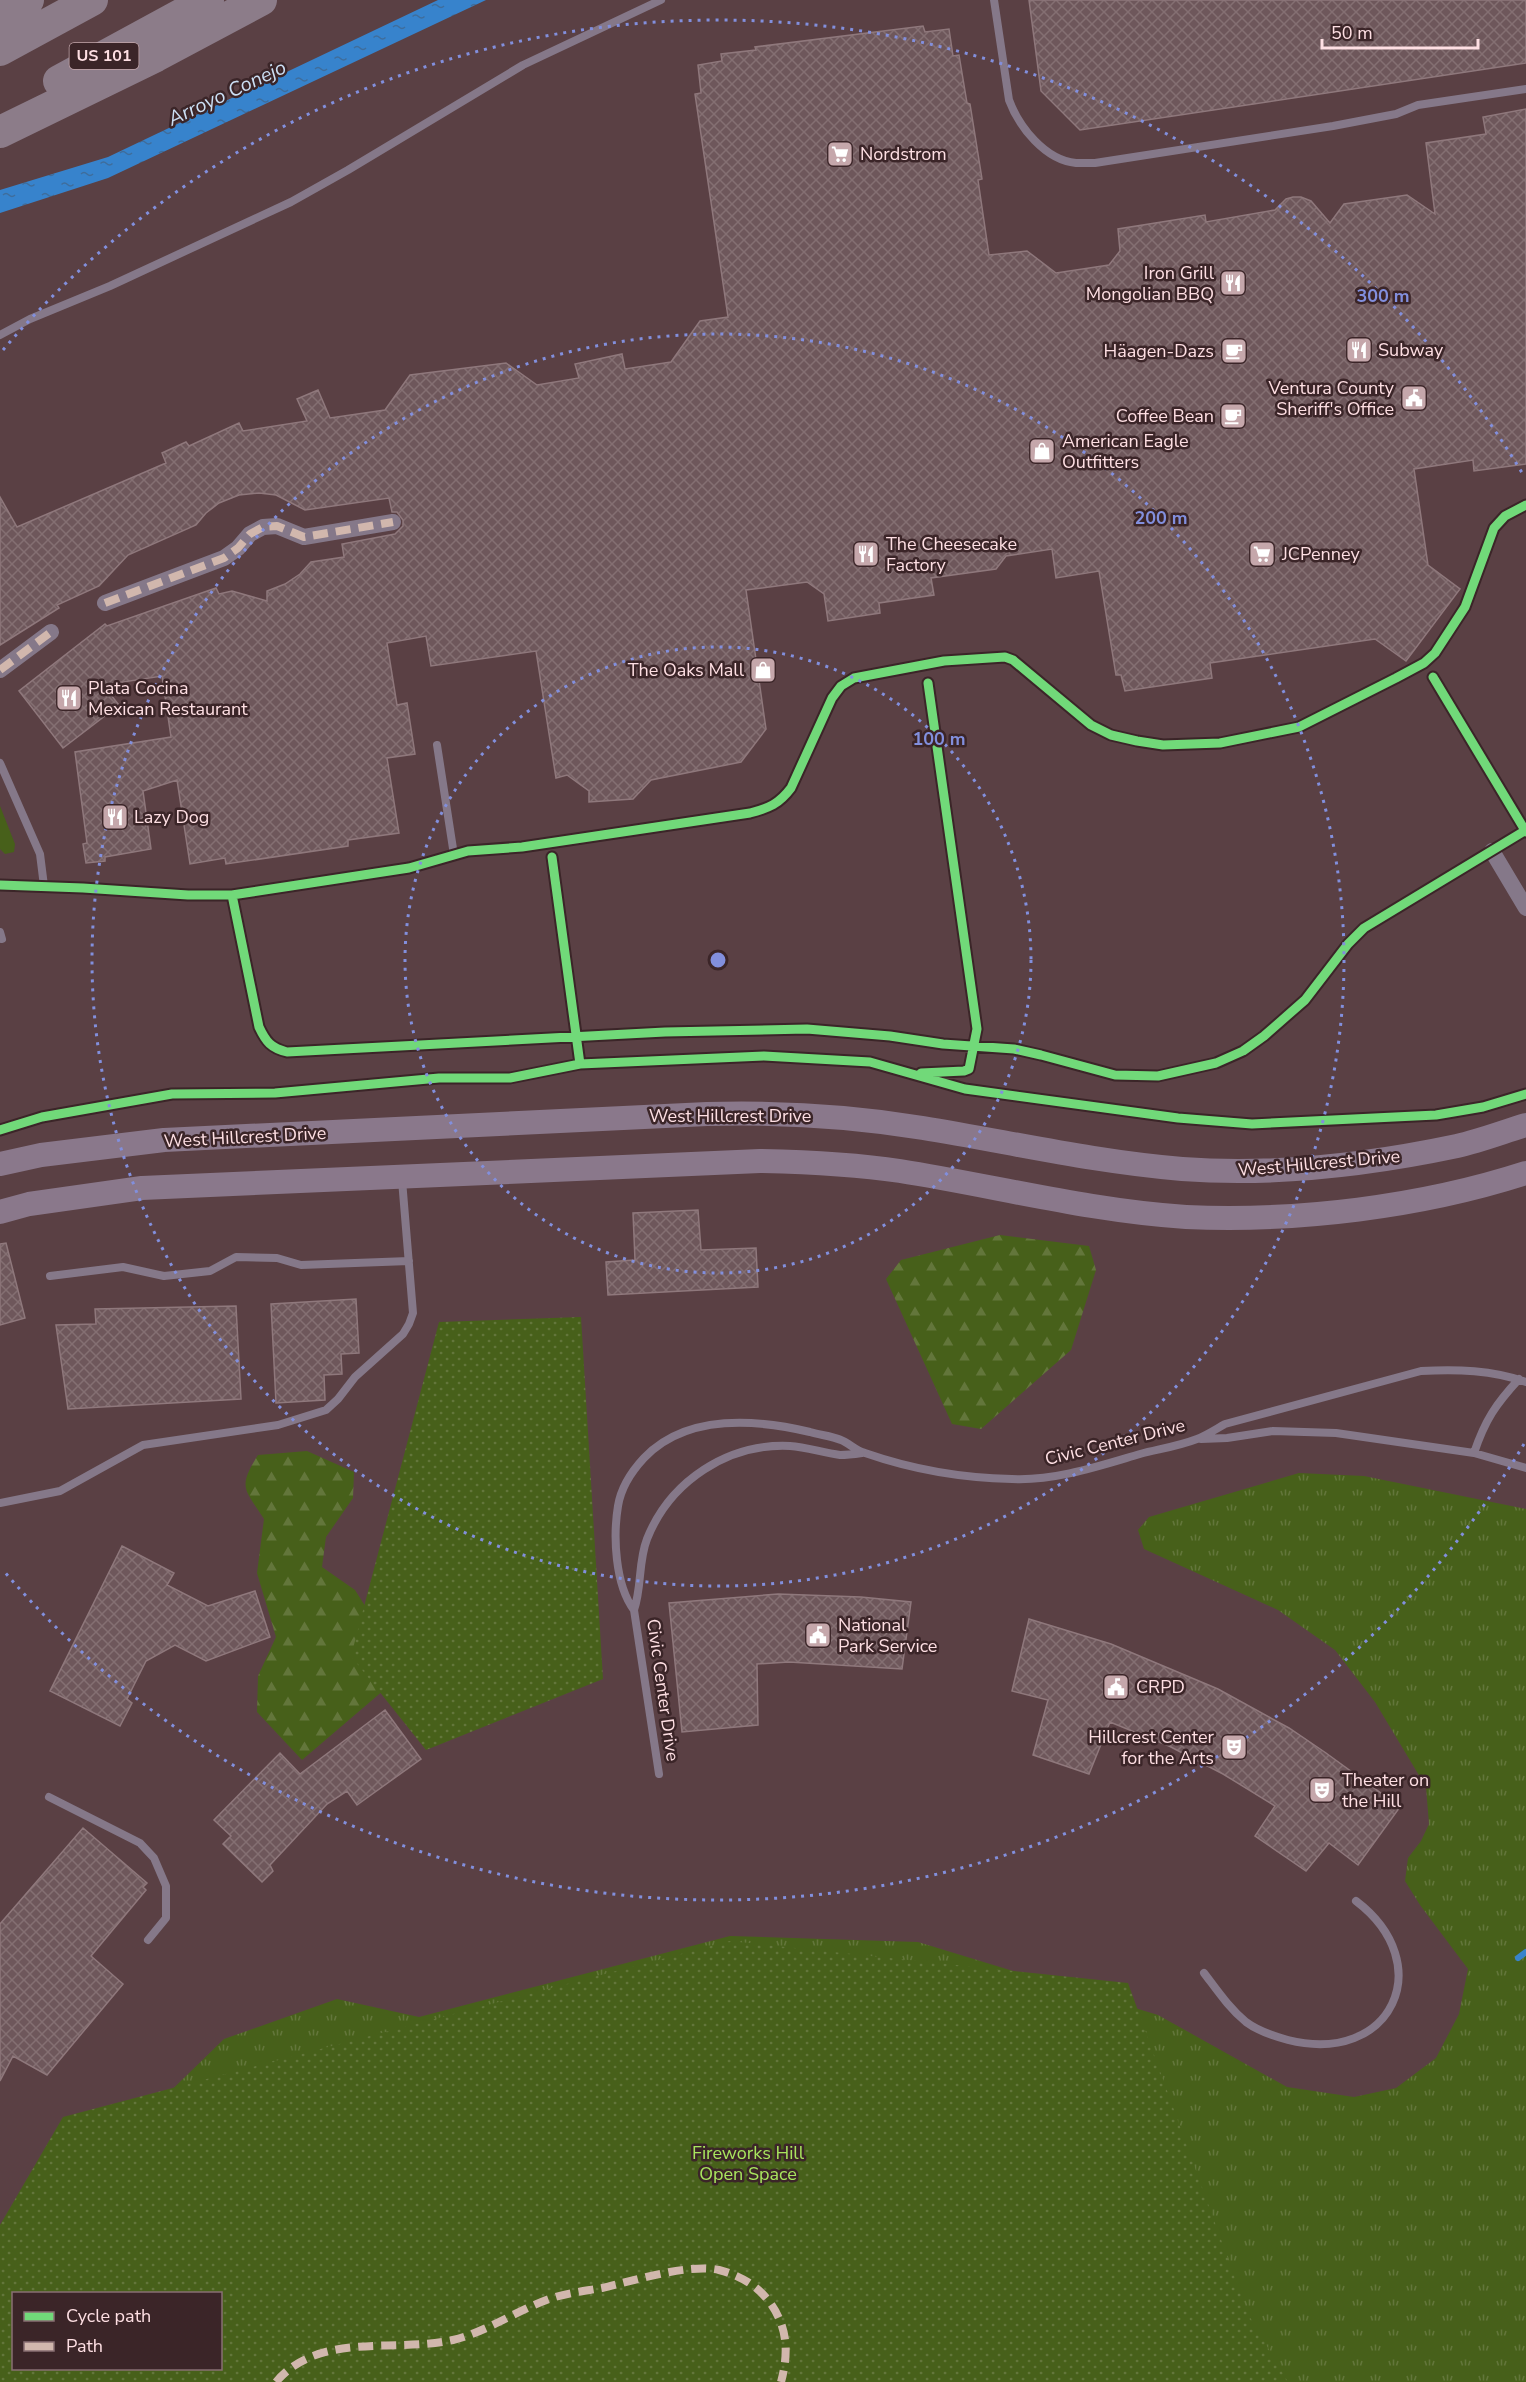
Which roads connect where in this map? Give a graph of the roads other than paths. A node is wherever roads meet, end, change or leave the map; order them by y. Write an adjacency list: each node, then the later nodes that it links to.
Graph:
1 (28, 0): 7 (highway)
2 (92, 0): 8 (highway)
3 (208, 0): 10 (highway, US 101)
4 (261, 0): 11 (highway)
5 (661, 0): 12 (lane)
6 (994, 0): 9 (lane)
7 (0, 20)
8 (0, 50)
9 (1526, 89)
10 (0, 113)
11 (0, 132)
12 (0, 335)
13 (1526, 505): 22 (lane)
14 (393, 522): 15 (street)
15 (105, 603)
16 (51, 632): 17 (street)
17 (0, 670)
18 (437, 745): 22 (lane)
19 (0, 763): 24 (lane)
20 (1526, 830): 21 (lane)
21 (1492, 851): 25 (lane); 26 (street)
22 (454, 855): 25 (lane)
23 (0, 885): 24 (lane)
24 (44, 886): 25 (lane)
25 (232, 895)
26 (1526, 908)
27 (1526, 1125): 28 (main road, West Hillcrest Drive)
28 (0, 1164)
29 (1526, 1173): 30 (main road)
30 (402, 1177): 31 (main road); 32 (lane)
31 (0, 1212)
32 (409, 1261): 33 (lane); 39 (lane)
33 (50, 1276)
34 (1522, 1381): 35 (lane, Civic Center Drive); 37 (lane, Civic Center Drive)
35 (1197, 1438): 36 (lane, Civic Center Drive); 37 (lane, Civic Center Drive)
36 (862, 1453): 40 (lane, Civic Center Drive); 40 (lane, Civic Center Drive)
37 (1474, 1453): 38 (lane, Civic Center Drive)
38 (1526, 1468)
39 (0, 1503)
40 (634, 1610): 41 (lane, Civic Center Drive)
41 (658, 1774)
42 (49, 1797): 44 (lane)
43 (1356, 1901): 45 (lane)
44 (148, 1940)
45 (1204, 1973)

